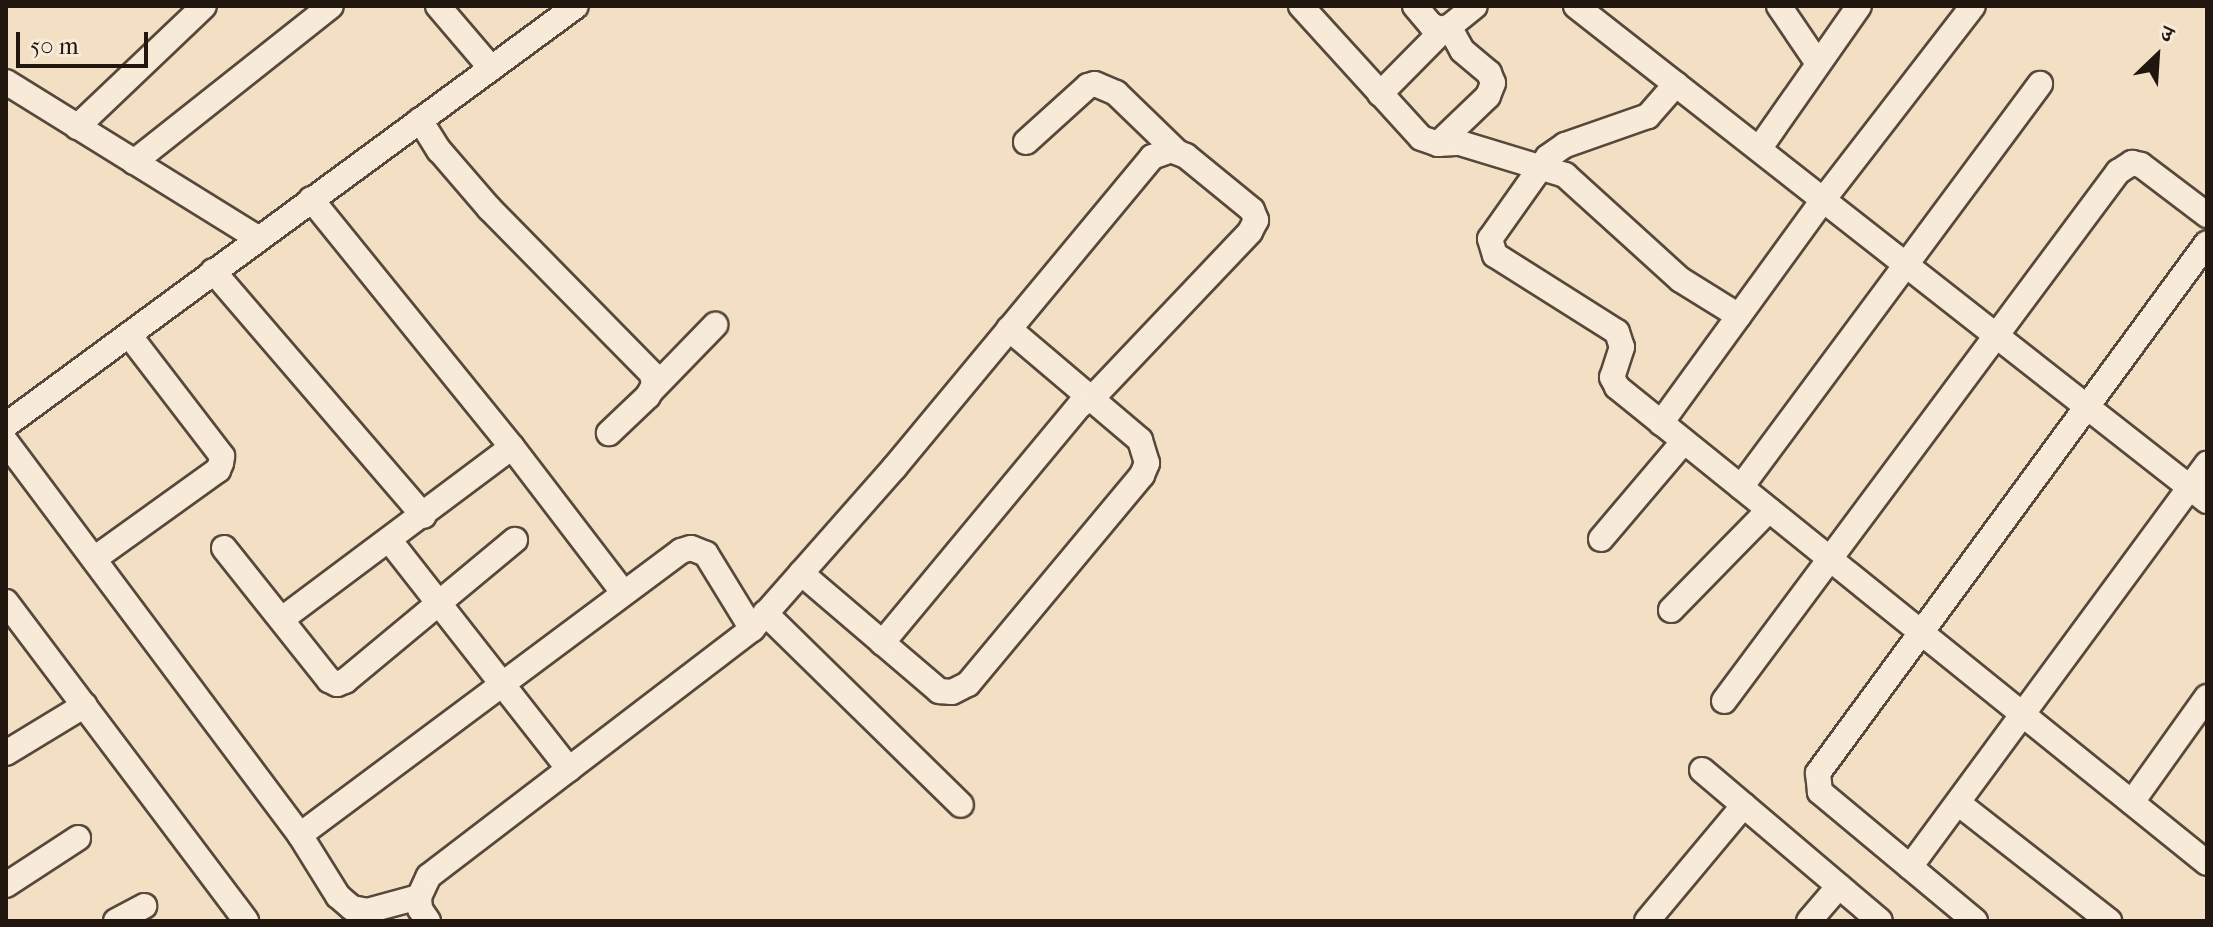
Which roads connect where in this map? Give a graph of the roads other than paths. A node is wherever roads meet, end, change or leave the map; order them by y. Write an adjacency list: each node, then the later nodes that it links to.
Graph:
1 (204, 6): 20 (street)
2 (331, 6): 25 (street)
3 (438, 6): 14 (street)
4 (576, 6): 14 (street)
5 (1301, 6): 18 (street)
6 (1415, 6): 12 (street)
7 (1475, 6): 12 (street)
8 (1576, 6): 16 (street)
9 (1779, 6): 13 (street)
10 (1859, 6): 13 (street)
11 (1973, 6): 28 (street)
12 (1447, 28): 18 (street); 22 (street)
13 (1817, 62): 23 (street)
14 (491, 68): 19 (street)
15 (6, 82): 20 (street)
16 (1676, 84): 23 (street); 26 (street)
17 (2040, 84): 32 (street)
18 (1380, 94): 22 (street)
19 (420, 120): 27 (street); 39 (street)
20 (77, 127): 25 (street)
21 (1026, 142): 24 (street)
22 (1438, 144): 26 (street)
23 (1759, 149): 28 (street)
24 (1177, 152): 36 (street); 40 (street)
25 (134, 162): 30 (street)
26 (1539, 167): 34 (street); 42 (street)
27 (311, 199): 30 (street); 47 (street)
28 (1823, 200): 32 (street); 34 (street)
29 (2207, 215): 37 (street)
30 (258, 238): 33 (street)
31 (2207, 243): 41 (street)
32 (1908, 266): 37 (street); 49 (street)
33 (213, 271): 38 (street); 52 (street)
34 (1739, 316): 42 (street)
35 (715, 325): 39 (street)
36 (1009, 329): 40 (street); 59 (street)
37 (1996, 335): 41 (street); 58 (street)
38 (130, 336): 43 (street); 57 (street)
39 (652, 390): 44 (street)
40 (1092, 396): 67 (street); 67 (street)
41 (2088, 408): 50 (street); 66 (street)
42 (1661, 423): 45 (street)
43 (6, 425)
44 (609, 433)
45 (1684, 441): 49 (street); 53 (street)
46 (6, 442): 57 (street)
47 (512, 447): 52 (street); 60 (street)
48 (2207, 464): 50 (street)
49 (1741, 487): 51 (street)
50 (2198, 494): 72 (street)
51 (1769, 510): 58 (street); 63 (street)
52 (424, 516): 55 (street)
53 (1601, 539)
54 (515, 540): 62 (street)
55 (390, 541): 62 (street); 64 (street)
56 (224, 548): 64 (street)
57 (94, 559): 80 (street)
58 (1831, 559): 66 (street); 70 (street)
59 (801, 573): 65 (street); 67 (street)
60 (623, 592): 65 (street); 68 (street)
61 (6, 602): 71 (street)
62 (440, 605): 64 (street); 68 (street)
63 (1671, 610)
64 (282, 619)
65 (759, 621): 74 (street); 78 (street)
66 (1922, 633): 72 (street); 83 (street)
67 (882, 643)
68 (502, 683): 74 (street); 80 (street)
69 (2207, 697): 76 (street)
70 (1724, 701)
71 (85, 705): 73 (street); 88 (street)
72 (2024, 715): 76 (street); 77 (street)
73 (6, 753)
74 (569, 769): 86 (street)
75 (1702, 770): 79 (street)
76 (2132, 802): 82 (street)
77 (1958, 803): 83 (street); 95 (street)
78 (961, 805)
79 (1744, 805): 85 (street); 91 (street)
80 (300, 835): 86 (street)
81 (78, 838): 84 (street)
82 (2207, 863)
83 (1910, 867): 94 (street)
84 (6, 885)
85 (1839, 886): 92 (street); 93 (street)
86 (419, 897): 90 (street)
87 (144, 906): 89 (street)
88 (236, 918)
89 (116, 921)
90 (428, 921)
91 (1647, 921)
92 (1809, 921)
93 (1880, 921)
94 (1975, 921)
95 (2109, 921)

